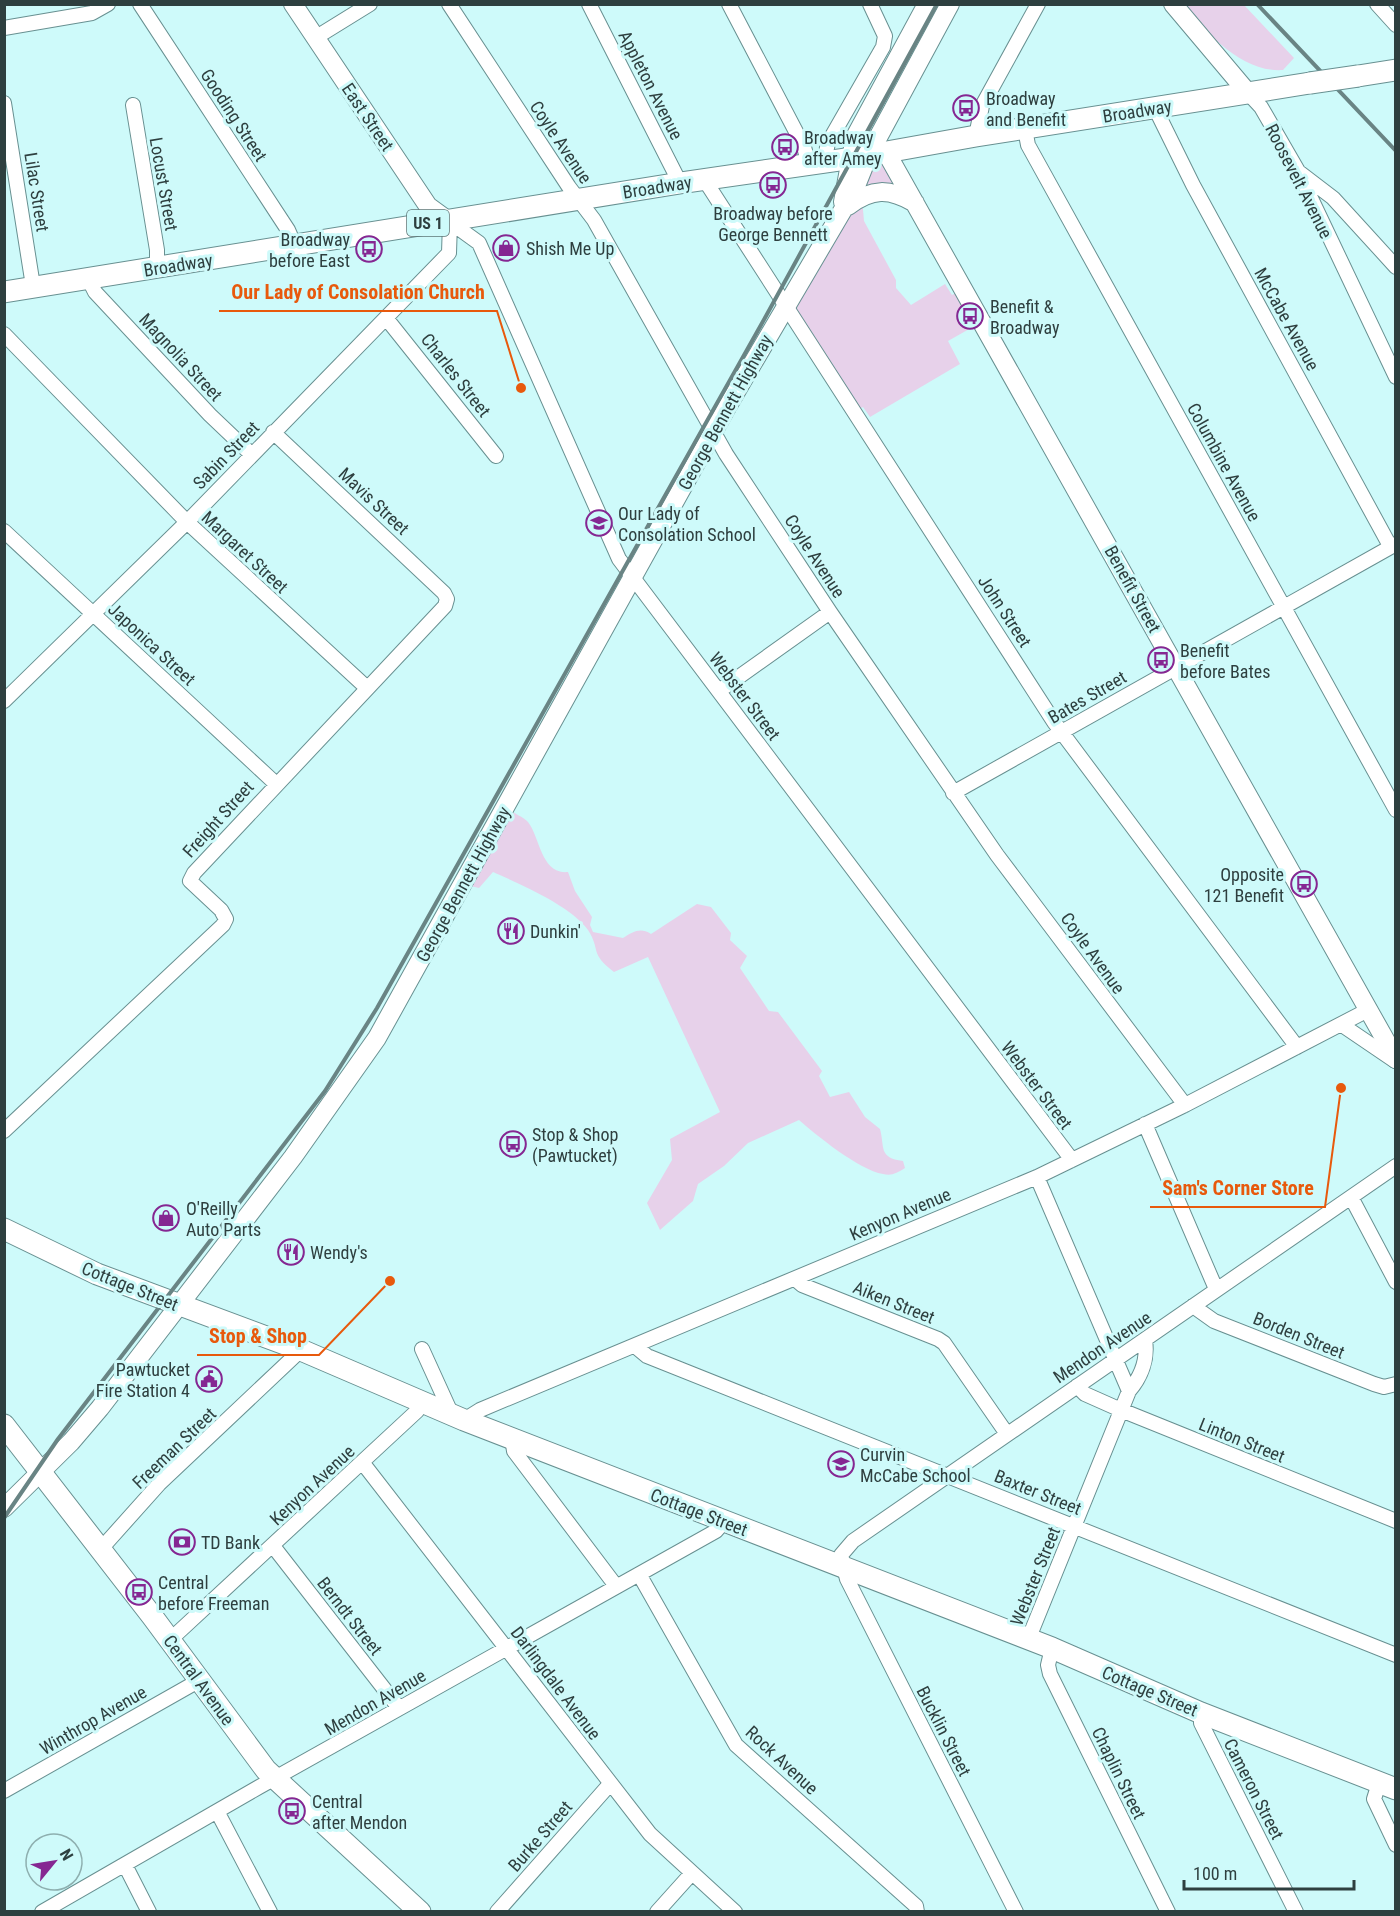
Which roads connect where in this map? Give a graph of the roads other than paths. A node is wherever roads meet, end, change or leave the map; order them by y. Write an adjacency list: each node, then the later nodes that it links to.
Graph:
1 (108, 4): 15 (street)
2 (140, 4): 33 (street, Gooding Street)
3 (293, 4): 16 (main road, East Street)
4 (370, 4): 16 (street)
5 (449, 4): 29 (street, Coyle Avenue)
6 (589, 4): 28 (street, Appleton Avenue)
7 (729, 4): 25 (street)
8 (870, 4): 25 (street)
9 (927, 4): 24 (main road, George Bennett Highway)
10 (950, 4): 24 (main road, George Bennett Highway)
11 (1038, 4): 23 (street)
12 (1173, 4): 18 (main road, Roosevelt Avenue)
13 (1377, 4): 14 (street)
14 (1395, 25)
15 (4, 28)
16 (315, 38): 32 (main road, East Street)
17 (1395, 70): 18 (main road, Broadway / US 1, bridge)
18 (1248, 93): 21 (main road, Broadway / US 1); 26 (street, Roosevelt Avenue)
19 (4, 103): 37 (street, Lilac Street)
20 (133, 105): 35 (street, Locust Street)
21 (1155, 108): 22 (main road, Broadway / US 1); 49 (street, McCabe Avenue)
22 (1025, 129): 23 (main road, Broadway / US 1); 52 (street, Columbine Avenue)
23 (976, 136): 24 (main road, Broadway / US 1)
24 (869, 156): 25 (main road, Broadway / US 1); 30 (main road, Benefit Street); 31 (main road, George Bennett Highway)
25 (816, 163): 27 (main road, Broadway / US 1)
26 (1298, 171): 34 (street); 42 (street, Roosevelt Avenue)
27 (704, 180): 28 (main road, Broadway / US 1); 39 (street, John Street)
28 (680, 183): 29 (main road, Broadway / US 1)
29 (577, 200): 32 (main road, Broadway / US 1); 44 (street, Coyle Avenue)
30 (917, 204): 31 (main road); 55 (main road, Benefit Street)
31 (841, 209): 39 (main road, George Bennett Highway)
32 (450, 222): 33 (main road, Broadway / US 1); 40 (street, Sabin Street); 50 (street, Webster Street)
33 (295, 246): 35 (main road, Broadway / US 1)
34 (1395, 267)
35 (157, 269): 36 (main road, Broadway / US 1)
36 (89, 280): 37 (main road, Broadway / US 1); 45 (street, Magnolia Street)
37 (33, 286): 38 (main road, Broadway / US 1)
38 (4, 292)
39 (784, 306): 44 (main road, George Bennett Highway); 59 (street, John Street)
40 (386, 318): 43 (street, Sabin Street); 46 (street, Charles Street)
41 (4, 334): 47 (street, Margaret Street)
42 (1395, 377)
43 (273, 432): 45 (street, Sabin Street); 51 (street, Mavis Street)
44 (713, 432): 50 (main road, George Bennett Highway); 53 (street, Coyle Avenue)
45 (251, 454): 47 (street, Sabin Street)
46 (496, 456)
47 (187, 522): 54 (street, Sabin Street); 56 (street, Margaret Street)
48 (4, 531): 54 (street, Japonica Street)
49 (1393, 545): 52 (street, Bates Street)
50 (633, 579): 57 (street, Webster Street); 78 (main road, George Bennett Highway)
51 (447, 598): 56 (street, Freight Street)
52 (1283, 606): 55 (street, Bates Street); 62 (street, Columbine Avenue)
53 (830, 612): 57 (street); 61 (street, Coyle Avenue)
54 (95, 614): 58 (street, Sabin Street); 60 (street, Japonica Street)
55 (1176, 666): 59 (street, Bates Street); 63 (main road, Benefit Street)
56 (367, 688): 60 (street, Freight Street)
57 (720, 690): 70 (street, Webster Street)
58 (4, 701)
59 (1061, 732): 61 (street, Bates Street); 65 (street, John Street)
60 (275, 783): 69 (street, Freight Street)
61 (953, 793): 67 (street, Coyle Avenue)
62 (1395, 810)
63 (1368, 1010): 64 (street, Kenyon Avenue); 66 (main road, Benefit Street)
64 (1342, 1025): 65 (street, Kenyon Avenue); 66 (street)
65 (1297, 1047): 67 (street, Kenyon Avenue)
66 (1395, 1060)
67 (1185, 1105): 68 (street, Kenyon Avenue)
68 (1145, 1124): 70 (street, Kenyon Avenue); 77 (street)
69 (4, 1131)
70 (1072, 1160): 72 (street, Kenyon Avenue)
71 (1395, 1166): 73 (street, Mendon Avenue)
72 (1036, 1177): 75 (street, Kenyon Avenue); 84 (street)
73 (1351, 1197): 76 (street); 77 (street, Mendon Avenue)
74 (4, 1229): 78 (main road, Cottage Street)
75 (795, 1279): 81 (street, Kenyon Avenue); 92 (street, Aiken Street)
76 (1395, 1282)
77 (1216, 1289): 79 (street, Mendon Avenue)
78 (179, 1306): 83 (main road, Cottage Street); 95 (main road, George Bennett Highway)
79 (1193, 1306): 80 (street, Mendon Avenue); 85 (street, Borden Street)
80 (1145, 1340): 84 (street, Mendon Avenue); 87 (street, Webster Street)
81 (635, 1346): 90 (street, Kenyon Avenue); 96 (street, Baxter Street)
82 (422, 1349): 90 (street)
83 (301, 1350): 88 (main road, Cottage Street); 102 (street, Freeman Street)
84 (1116, 1360): 86 (street, Mendon Avenue); 87 (street)
85 (1395, 1384)
86 (1077, 1386): 89 (street, Linton Street); 92 (street, Mendon Avenue)
87 (1129, 1391): 89 (street, Webster Street)
88 (422, 1403): 90 (main road, Cottage Street); 94 (street, Kenyon Avenue)
89 (1121, 1410): 98 (street, Linton Street); 100 (street, Webster Street)
90 (458, 1418): 93 (main road, Cottage Street)
91 (4, 1425): 95 (main road, Central Avenue)
92 (1007, 1434): 96 (street, Mendon Avenue)
93 (512, 1438): 99 (main road, Cottage Street); 105 (street)
94 (363, 1462): 101 (street, Kenyon Avenue); 108 (street, Darlingdale Avenue)
95 (39, 1472): 97 (main road, George Bennett Highway); 102 (main road, Central Avenue)
96 (948, 1476): 100 (street, Baxter Street); 103 (street, Mendon Avenue)
97 (4, 1508)
98 (1395, 1521)
99 (723, 1523): 103 (main road, Cottage Street); 104 (street, Mendon Avenue)
100 (1074, 1526): 107 (street, Webster Street); 110 (street, Baxter Street)
101 (273, 1546): 106 (street, Kenyon Avenue); 112 (street, Berndt Street)
102 (100, 1550): 106 (main road, Central Avenue)
103 (843, 1566): 107 (main road, Cottage Street); 132 (street, Bucklin Street)
104 (639, 1574): 105 (street, Mendon Avenue); 131 (street, Rock Avenue)
105 (616, 1586): 108 (street, Mendon Avenue)
106 (170, 1640): 111 (main road, Central Avenue)
107 (1029, 1640): 109 (main road, Cottage Street)
108 (507, 1647): 112 (street, Mendon Avenue); 115 (street, Darlingdale Avenue)
109 (1052, 1648): 113 (main road, Cottage Street); 133 (street, Chaplin Street)
110 (1395, 1655)
111 (200, 1680): 114 (main road, Central Avenue); 117 (street, Winthrop Avenue)
112 (399, 1708): 114 (street, Mendon Avenue)
113 (1201, 1713): 116 (main road, Cottage Street); 134 (street, Cameron Street)
114 (274, 1779): 118 (street, Mendon Avenue); 122 (main road, Central Avenue)
115 (610, 1784): 121 (street, Darlingdale Avenue); 128 (street, Burke Street)
116 (1387, 1786): 119 (street)
117 (4, 1791)
118 (218, 1813): 120 (street, Mendon Avenue); 125 (street)
119 (1395, 1845)
120 (125, 1865): 123 (street, Mendon Avenue); 124 (street)
121 (692, 1873): 129 (street); 130 (street, Darlingdale Avenue)
122 (396, 1889): 126 (street); 127 (main road, Central Avenue)
123 (42, 1911)
124 (149, 1911)
125 (270, 1911)
126 (403, 1911)
127 (420, 1911)
128 (497, 1911)
129 (657, 1911)
130 (735, 1911)
131 (917, 1911)
132 (1016, 1911)
133 (1168, 1911)
134 (1296, 1911)

